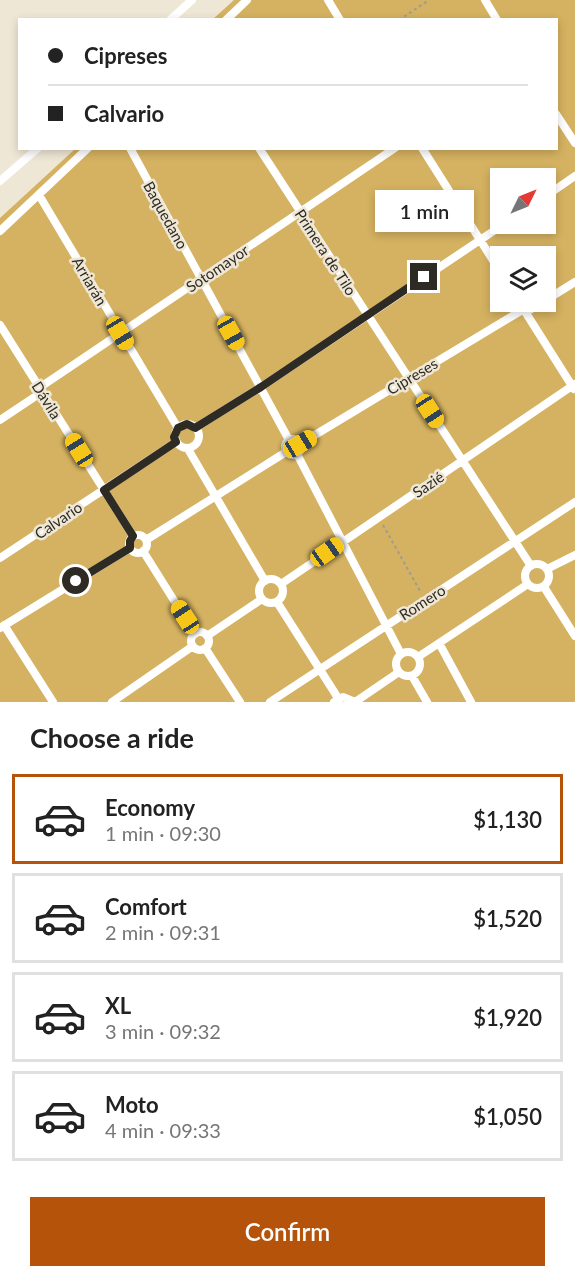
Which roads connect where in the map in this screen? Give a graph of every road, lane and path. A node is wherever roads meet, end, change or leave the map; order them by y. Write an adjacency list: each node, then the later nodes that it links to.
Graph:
1 (192, 0): 6 (lane)
2 (247, 0): 7 (lane)
3 (328, 0): 8 (lane)
4 (429, 0): 9 (path)
5 (485, 0): 10 (lane)
6 (172, 18)
7 (228, 18)
8 (339, 18)
9 (402, 18)
10 (496, 18)
11 (558, 117): 12 (lane)
12 (575, 143)
13 (36, 150): 20 (lane)
14 (86, 150): 22 (lane)
15 (131, 150): 28 (lane, Baquedano)
16 (260, 150): 23 (lane, Primera de Tilo)
17 (392, 150): 23 (lane, Sotomayor)
18 (423, 150): 26 (lane)
19 (575, 176): 21 (lane)
20 (0, 181)
21 (556, 189)
22 (39, 195): 24 (lane); 35 (lane, Arriarán)
23 (300, 212): 28 (lane, Sotomayor); 33 (lane, Primera de Tilo)
24 (0, 231)
25 (490, 233): 26 (lane)
26 (480, 240): 27 (lane); 33 (lane)
27 (490, 256)
28 (201, 279): 35 (lane, Sotomayor); 37 (lane, Baquedano)
29 (575, 282): 30 (lane, Cipreses)
30 (556, 294)
31 (515, 312): 36 (lane, Cipreses)
32 (526, 312): 38 (lane)
33 (367, 315): 36 (lane, Primera de Tilo); 37 (lane)
34 (0, 325): 39 (lane, Dávila)
35 (120, 333): 39 (lane, Sotomayor); 41 (lane, Arriarán)
36 (409, 379): 45 (lane, Cipreses); 49 (lane, Primera de Tilo)
37 (261, 387): 42 (lane); 43 (lane, Baquedano)
38 (574, 387): 49 (lane, Sazié)
39 (41, 390): 40 (lane, Sotomayor); 50 (lane, Dávila)
40 (0, 420)
41 (178, 428): 42 (lane); 44 (lane)
42 (195, 428): 46 (lane)
43 (290, 440): 45 (lane); 47 (lane)
44 (176, 442): 46 (lane); 50 (lane, Calvario)
45 (300, 444): 48 (lane)
46 (188, 449): 51 (lane)
47 (286, 452): 48 (lane); 51 (lane)
48 (297, 454): 56 (lane)
49 (462, 461): 53 (lane, Sazié); 57 (lane, Primera de Tilo)
50 (104, 490): 54 (lane, Dávila); 61 (lane, Calvario)
51 (215, 496): 55 (lane); 64 (lane)
52 (575, 502): 57 (lane, Romero)
53 (379, 517): 56 (lane, Sazié); 69 (path)
54 (133, 536): 55 (lane); 58 (lane)
55 (146, 540): 59 (lane)
56 (343, 541): 65 (lane, Sazié); 71 (lane)
57 (515, 542): 62 (lane, Primera de Tilo); 69 (lane, Romero)
58 (130, 548): 59 (lane); 72 (lane)
59 (143, 551): 73 (lane)
60 (575, 555): 63 (lane)
61 (0, 558)
62 (531, 566): 63 (lane); 66 (lane)
63 (547, 569): 67 (lane)
64 (265, 581): 65 (lane); 68 (lane)
65 (281, 584): 70 (lane)
66 (528, 584): 67 (lane); 76 (lane)
67 (544, 587): 75 (lane)
68 (262, 599): 70 (lane); 74 (lane)
69 (425, 600): 71 (lane, Romero)
70 (277, 602): 81 (lane)
71 (386, 625): 79 (lane); 81 (lane, Romero)
72 (2, 626): 85 (lane)
73 (195, 634): 74 (lane); 77 (lane)
74 (207, 636): 78 (lane)
75 (575, 636)
76 (439, 643): 80 (lane); 91 (lane)
77 (193, 646): 78 (lane); 86 (lane)
78 (205, 648): 87 (lane)
79 (402, 654): 80 (lane); 82 (lane)
80 (418, 657): 83 (lane)
81 (320, 669): 84 (lane); 88 (lane, Romero)
82 (399, 672): 83 (lane); 89 (lane)
83 (412, 676): 90 (lane)
84 (336, 700): 89 (lane)
85 (53, 702)
86 (112, 702)
87 (240, 702)
88 (270, 702)
89 (355, 702)
90 (427, 702)
91 (471, 702)

